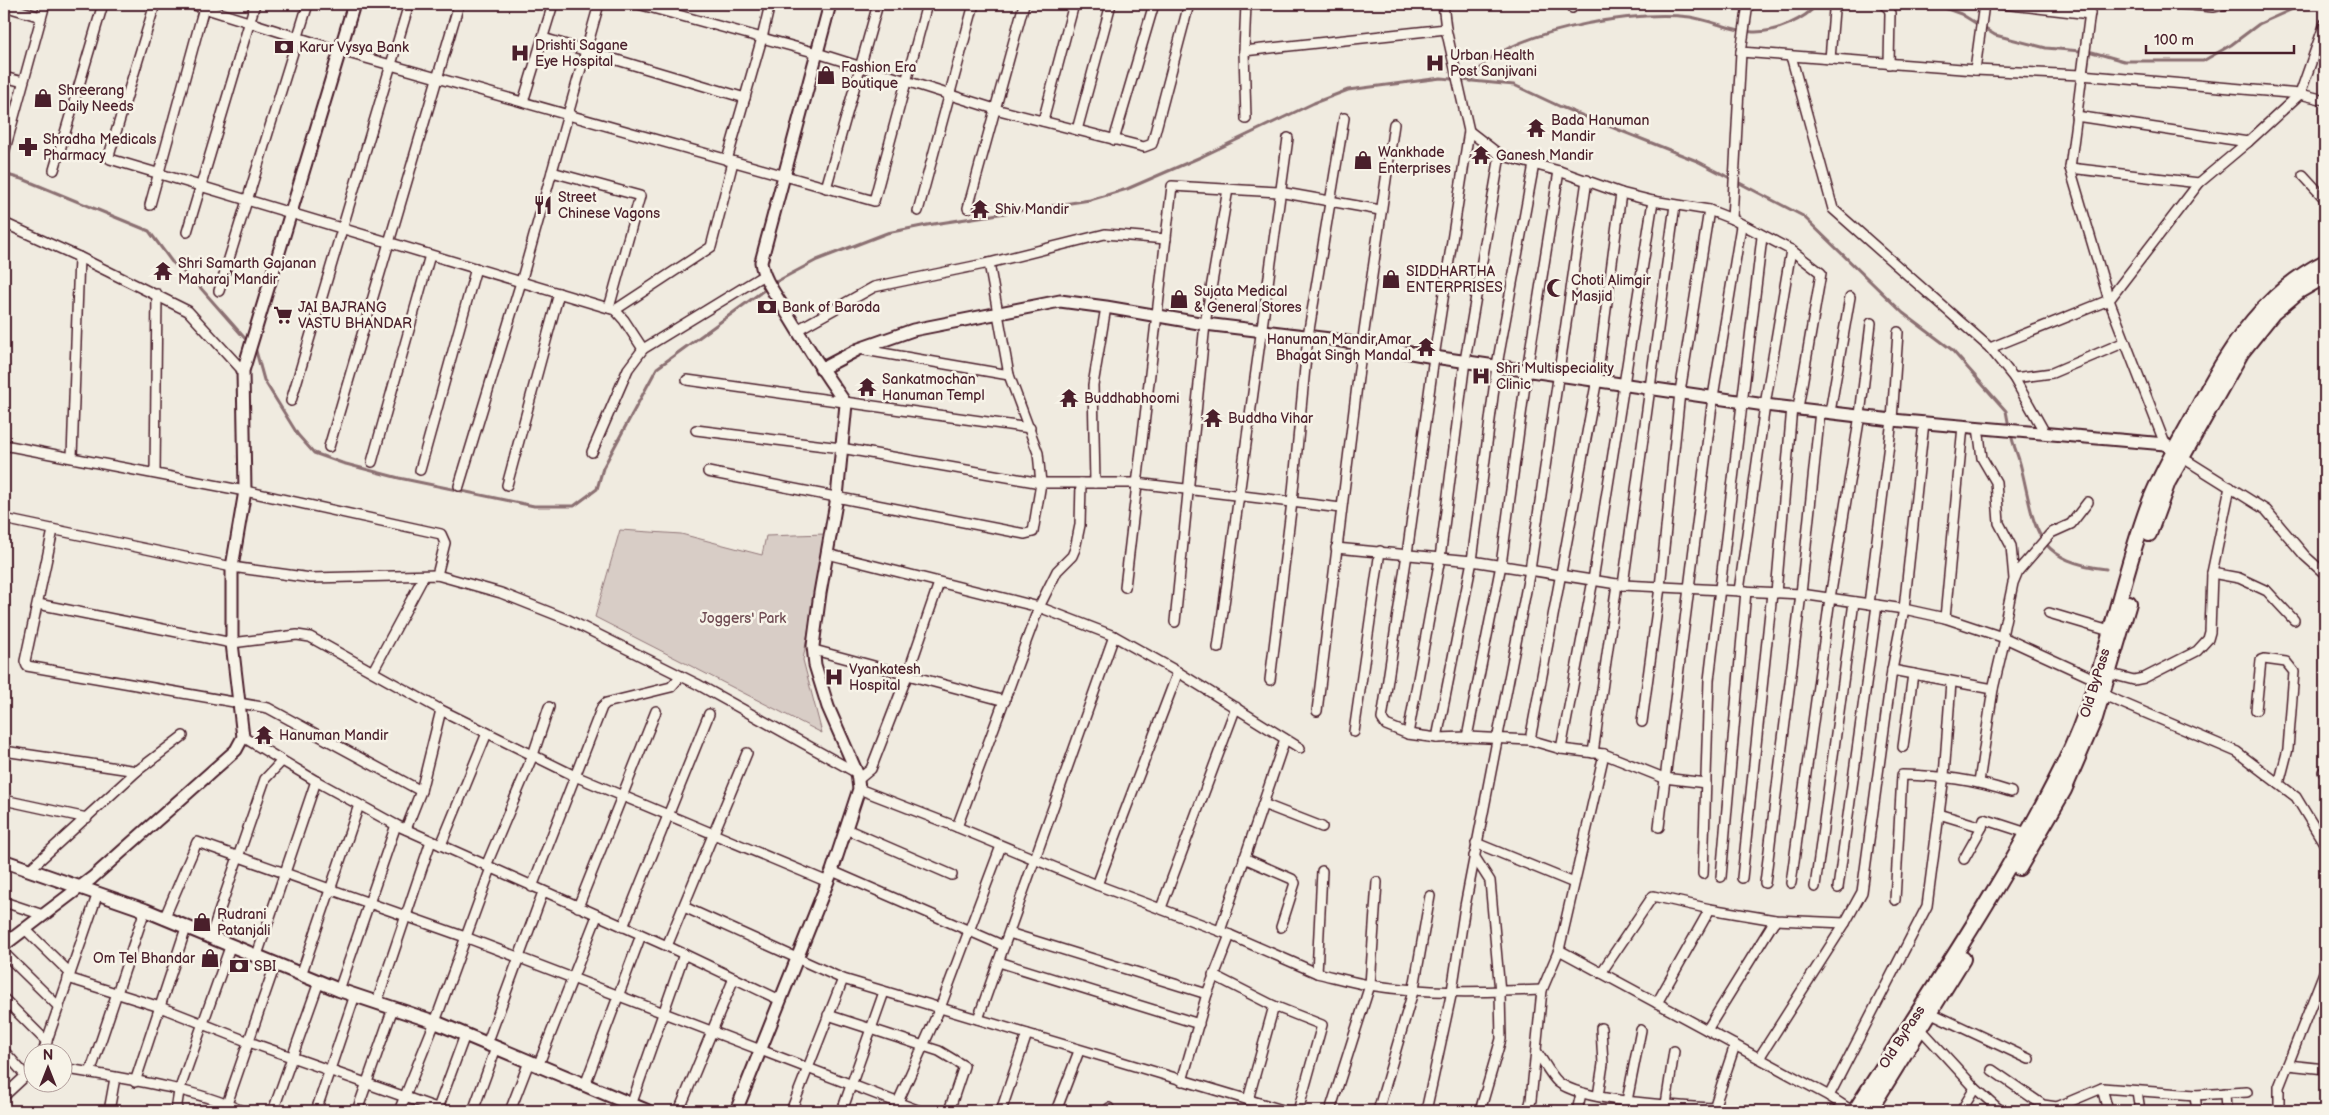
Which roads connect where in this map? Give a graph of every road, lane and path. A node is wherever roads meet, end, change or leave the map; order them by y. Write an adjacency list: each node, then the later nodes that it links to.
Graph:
1 (45, 4): 37 (street)
2 (103, 4): 82 (street)
3 (155, 4): 85 (street)
4 (191, 4): 34 (street)
5 (255, 4): 38 (street)
6 (308, 4): 41 (street)
7 (354, 4): 45 (street)
8 (409, 4): 52 (street)
9 (459, 4): 57 (street)
10 (554, 4): 42 (street)
11 (599, 4): 46 (street)
12 (638, 4): 35 (street)
13 (770, 4): 43 (street)
14 (830, 4): 48 (street)
15 (878, 4): 53 (street)
16 (927, 4): 59 (street)
17 (974, 4): 61 (street)
18 (1024, 4): 65 (street)
19 (1074, 4): 70 (street)
20 (1111, 4): 72 (street)
21 (1154, 4): 75 (street)
22 (1189, 4): 75 (street)
23 (1246, 4): 47 (street)
24 (1443, 4): 40 (street)
25 (1748, 4): 44 (street)
26 (1838, 4): 50 (street)
27 (1883, 4): 51 (street)
28 (1984, 4): 54 (street)
29 (2002, 4): 36 (street)
30 (2091, 4): 36 (street)
31 (2180, 4): 32 (street)
32 (2228, 4)
33 (4, 6): 37 (street)
34 (204, 6): 38 (street); 85 (street)
35 (652, 6): 43 (street)
36 (2090, 14): 55 (street)
37 (41, 17): 58 (street)
38 (250, 22): 41 (street); 90 (street)
39 (2325, 24): 60 (street)
40 (1446, 29): 47 (street); 73 (street)
41 (298, 37): 45 (street); 96 (street)
42 (543, 38): 46 (street); 64 (street)
43 (762, 38): 48 (street); 62 (street)
44 (1742, 48): 49 (street); 106 (street)
45 (341, 50): 52 (street); 105 (street)
46 (586, 50): 62 (street); 66 (street)
47 (1244, 51): 69 (street)
48 (817, 53): 53 (street); 87 (street)
49 (1791, 56): 50 (street); 142 (street)
50 (1830, 59): 51 (street)
51 (1889, 64): 54 (street)
52 (393, 65): 57 (street); 109 (street)
53 (862, 67): 59 (street); 91 (street)
54 (1975, 70): 55 (street)
55 (2081, 75): 60 (street); 67 (street)
56 (4, 77): 58 (street)
57 (437, 78): 64 (street); 113 (street)
58 (23, 82): 77 (street)
59 (906, 82): 61 (street); 91 (street)
60 (2300, 94): 63 (street); 76 (street)
61 (951, 96): 65 (street); 104 (street)
62 (745, 98): 79 (street)
63 (2325, 100)
64 (523, 102): 66 (street)
65 (995, 109): 70 (street); 101 (street)
66 (567, 115): 79 (street); 84 (street)
67 (2076, 116): 76 (street); 81 (street)
68 (1344, 118): 97 (street)
69 (1246, 119)
70 (1042, 121): 72 (street)
71 (1394, 124): 102 (street)
72 (1077, 130): 75 (street)
73 (1470, 131): 78 (street); 145 (street)
74 (1288, 138): 93 (street)
75 (1114, 140)
76 (2248, 142): 89 (street)
77 (4, 153)
78 (1500, 155): 80 (street); 146 (street)
79 (730, 161): 87 (street); 131 (street)
80 (1534, 164): 83 (street); 147 (street)
81 (2070, 168): 89 (street); 129 (street)
82 (54, 170)
83 (1559, 171): 88 (street); 149 (street)
84 (552, 172): 123 (street); 131 (street)
85 (159, 175): 90 (street); 99 (street)
86 (2303, 175): 95 (street)
87 (784, 177): 91 (street); 122 (street)
88 (1588, 180): 94 (street); 151 (street)
89 (2199, 183): 129 (street)
90 (200, 187): 96 (street); 110 (street)
91 (826, 188)
92 (1228, 189): 93 (street); 112 (street); 135 (street)
93 (1279, 192): 97 (street); 137 (street)
94 (1621, 193): 98 (street); 154 (street)
95 (2325, 199)
96 (247, 201): 105 (street); 125 (street)
97 (1329, 201): 102 (street); 139 (street)
98 (1653, 202): 100 (street); 156 (street)
99 (150, 205)
100 (1676, 205): 103 (street); 157 (street)
101 (968, 208)
102 (1380, 210): 141 (street)
103 (1709, 210): 106 (street); 158 (street)
104 (918, 212)
105 (291, 214): 109 (street); 150 (street)
106 (1732, 219): 108 (street)
107 (4, 223): 117 (street)
108 (1741, 226): 111 (street); 159 (street)
109 (341, 228): 113 (street); 160 (street)
110 (187, 232)
111 (1762, 237): 114 (street); 161 (street)
112 (1166, 239): 118 (street); 133 (street)
113 (389, 243): 116 (street); 175 (street)
114 (1791, 250): 163 (street); 164 (street)
115 (2325, 253): 119 (street)
116 (430, 255): 120 (street); 180 (street)
117 (79, 257): 127 (street); 179 (street)
118 (989, 263): 132 (street); 136 (street)
119 (2319, 265): 124 (street); 177 (main road, Old ByPass)
120 (476, 268): 123 (street); 181 (street)
121 (2325, 276): 124 (main road, Old ByPass)
122 (766, 278): 136 (street); 143 (street)
123 (521, 282): 126 (street); 189 (street)
124 (2311, 285): 177 (main road, Old ByPass)
125 (219, 291)
126 (559, 293): 131 (street); 188 (street)
127 (157, 294): 150 (street); 183 (street)
128 (1850, 297): 165 (street)
129 (2109, 300): 140 (street); 142 (street)
130 (1106, 307): 132 (street); 133 (street); 187 (street)
131 (612, 309): 143 (street)
132 (998, 312): 144 (street); 152 (street)
133 (1156, 316): 135 (street); 184 (street)
134 (1871, 323): 166 (street)
135 (1205, 324): 137 (street); 191 (street)
136 (797, 330): 148 (street)
137 (1260, 331): 139 (street); 193 (street)
138 (1898, 332): 167 (street)
139 (1308, 336): 141 (street); 195 (street)
140 (2125, 342): 153 (street); 177 (street)
141 (1362, 344): 145 (street); 197 (street)
142 (1990, 348): 153 (street)
143 (643, 349): 178 (street)
144 (859, 349): 148 (street); 152 (street)
145 (1434, 357): 146 (street); 203 (street)
146 (1465, 361): 147 (street); 204 (street)
147 (1497, 366): 149 (street); 205 (street)
148 (821, 369): 162 (street)
149 (1527, 370): 151 (street); 206 (street)
150 (243, 371): 192 (street)
151 (1560, 374): 154 (street); 208 (street)
152 (1009, 375): 171 (street)
153 (2014, 378): 173 (street)
154 (1596, 379): 156 (street); 213 (street)
155 (687, 380): 162 (street)
156 (1623, 383): 157 (street); 215 (street)
157 (1650, 387): 158 (street); 217 (street)
158 (1680, 392): 159 (street); 218 (street)
159 (1713, 397): 161 (street); 220 (street)
160 (291, 401)
161 (1743, 401): 163 (street); 221 (street)
162 (846, 404): 171 (street); 176 (street)
163 (1765, 405): 164 (street); 222 (street)
164 (1795, 408): 165 (street); 223 (street)
165 (1825, 411): 166 (street); 224 (street)
166 (1860, 415): 167 (street); 225 (street)
167 (1892, 420): 168 (street); 228 (street)
168 (1924, 422): 169 (street); 230 (street)
169 (1963, 426): 170 (street); 232 (street)
170 (1983, 427): 173 (street); 214 (street)
171 (1030, 428): 185 (street)
172 (696, 430): 176 (street)
173 (2045, 433): 177 (street)
174 (4, 445): 179 (street)
175 (330, 447)
176 (841, 448): 185 (street); 194 (street)
177 (2174, 451): 190 (street); 235 (main road, Old ByPass)
178 (592, 452)
179 (72, 456): 183 (street)
180 (372, 462)
181 (420, 470)
182 (708, 472): 194 (street)
183 (155, 473): 192 (street)
184 (1136, 482): 187 (street); 191 (street); 219 (street)
185 (1041, 483): 186 (street); 194 (street)
186 (1081, 483): 187 (street); 229 (street)
187 (1095, 483)
188 (507, 485)
189 (460, 486)
190 (2230, 487): 209 (street); 210 (street)
191 (1189, 488): 193 (street); 234 (street)
192 (245, 491): 207 (street); 211 (street)
193 (1239, 495): 195 (street); 239 (street)
194 (837, 497): 202 (street)
195 (1292, 502): 197 (street); 247 (street)
196 (2088, 502): 214 (street)
197 (1341, 508): 200 (street)
198 (4, 519): 199 (street)
199 (53, 530): 207 (street); 227 (street)
200 (1336, 548): 201 (street); 258 (street)
201 (1380, 552): 203 (street); 261 (street)
202 (827, 554): 216 (street); 240 (street)
203 (1407, 554): 204 (street); 263 (street)
204 (1440, 558): 205 (street); 263 (street)
205 (1472, 561): 206 (street); 267 (street)
206 (1501, 565): 208 (street); 266 (street)
207 (232, 567): 212 (street); 238 (street)
208 (1530, 570): 213 (street); 269 (street)
209 (2212, 573): 233 (street); 249 (street)
210 (2325, 574)
211 (437, 575): 212 (street); 245 (street)
212 (424, 576): 242 (street)
213 (1561, 576): 215 (street); 270 (street)
214 (2014, 579): 237 (street)
215 (1593, 580): 217 (street); 273 (street)
216 (940, 583): 229 (street); 246 (street)
217 (1620, 584): 218 (street); 276 (street)
218 (1660, 587): 220 (street); 260 (street)
219 (1125, 588)
220 (1691, 588): 221 (street); 283 (street)
221 (1721, 590): 222 (street); 287 (street)
222 (1743, 591): 223 (street); 325 (street)
223 (1774, 593): 224 (street); 326 (street)
224 (1801, 594): 225 (street); 329 (street)
225 (1830, 598): 226 (street); 330 (street)
226 (1854, 602): 228 (street); 334 (street)
227 (38, 604): 238 (street); 252 (street)
228 (1873, 605): 230 (street); 335 (street)
229 (1039, 607): 236 (street); 251 (street)
230 (1904, 609): 232 (street); 241 (street)
231 (2049, 613): 235 (street)
232 (1945, 618): 237 (street)
233 (2294, 620)
234 (1175, 622)
235 (2115, 633): 249 (main road, Old ByPass)
236 (1114, 636): 243 (street); 314 (street)
237 (2003, 637): 249 (street); 250 (street)
238 (232, 643): 242 (street); 252 (street)
239 (1218, 648)
240 (814, 650): 246 (street); 284 (street)
241 (1892, 670): 244 (street); 353 (street)
242 (373, 671): 255 (street)
243 (1178, 672): 254 (street); 331 (street)
244 (1913, 674): 248 (street); 271 (street)
245 (680, 676): 281 (street); 284 (street)
246 (907, 676): 251 (street); 284 (street)
247 (1270, 680)
248 (1951, 682): 250 (street); 282 (street)
249 (2100, 682): 288 (street); 305 (main road, Old ByPass); 407 (main road, Old ByPass)
250 (1993, 690): 286 (street)
251 (1005, 701): 299 (street)
252 (239, 703): 265 (street); 289 (street)
253 (549, 707): 278 (street)
254 (1236, 708): 268 (street); 345 (street)
255 (441, 710): 262 (street); 289 (street)
256 (2256, 710): 288 (street)
257 (656, 711): 291 (street)
258 (1317, 711)
259 (709, 714): 296 (street)
260 (1642, 722)
261 (1354, 732)
262 (487, 734): 278 (street); 310 (street)
263 (1408, 734): 267 (street)
264 (183, 736): 280 (street)
265 (243, 737): 279 (street); 332 (street)
266 (1467, 737): 267 (street); 269 (street)
267 (1437, 738)
268 (1285, 739): 272 (street); 293 (street)
269 (1496, 739): 270 (street); 308 (street)
270 (1530, 740): 273 (street)
271 (1903, 747)
272 (1300, 748)
273 (1561, 748): 276 (street)
274 (4, 750): 280 (street)
275 (747, 753): 306 (street)
276 (1593, 753): 277 (street)
277 (1604, 754): 283 (street); 328 (street)
278 (533, 755): 281 (street); 318 (street)
279 (282, 761): 285 (street); 313 (street)
280 (137, 772): 297 (street)
281 (575, 776): 291 (street); 333 (street)
282 (1944, 776): 286 (street); 295 (street); 340 (street)
283 (1664, 778): 287 (street); 301 (street)
284 (858, 780): 299 (street); 304 (street)
285 (316, 781): 294 (street); 321 (street)
286 (1979, 782): 290 (street)
287 (1706, 783): 322 (street)
288 (2280, 784): 309 (street)
289 (422, 791): 303 (street)
290 (2011, 792)
291 (622, 795): 296 (street); 343 (street)
292 (4, 800): 297 (street)
293 (1263, 804): 300 (street); 315 (street)
294 (359, 805): 298 (street); 336 (street)
295 (1939, 814): 302 (street); 462 (street)
296 (670, 815): 306 (street); 354 (street)
297 (87, 818): 319 (street)
298 (396, 825): 303 (street); 342 (street)
299 (957, 827): 311 (street)
300 (1322, 827)
301 (1659, 827)
302 (1982, 827): 305 (street); 316 (street)
303 (406, 829): 307 (street)
304 (846, 829): 323 (street); 324 (street)
305 (2027, 833): 407 (main road, Old ByPass)
306 (715, 834): 324 (street); 344 (street)
307 (431, 841): 310 (street); 349 (street)
308 (1476, 844): 312 (street); 328 (street)
309 (2325, 845)
310 (441, 846): 318 (street)
311 (1001, 846): 314 (street); 358 (street)
312 (1474, 856): 391 (street); 394 (street)
313 (238, 857): 321 (street); 351 (street); 363 (street)
314 (1034, 858): 331 (street); 360 (street)
315 (1244, 858): 355 (street); 359 (street)
316 (1964, 859)
317 (4, 861): 319 (main road)
318 (488, 867): 333 (street); 364 (street)
319 (30, 869): 332 (main road)
320 (1322, 871): 378 (street)
321 (285, 874): 336 (street); 372 (street)
322 (1703, 874)
323 (952, 875)
324 (830, 876): 358 (street); 374 (street)
325 (1721, 877)
326 (1742, 878)
327 (1377, 882): 387 (street)
328 (1574, 883): 369 (street)
329 (1765, 883)
330 (1791, 883)
331 (1097, 885): 345 (street)
332 (82, 886): 338 (main road); 348 (street)
333 (532, 887): 337 (street)
334 (1815, 887)
335 (1838, 888)
336 (330, 890): 342 (street); 381 (street)
337 (543, 892): 343 (street); 373 (street)
338 (98, 893): 347 (main road); 380 (street)
339 (1430, 896): 388 (street)
340 (1895, 900)
341 (4, 902): 348 (street)
342 (369, 903): 349 (street); 389 (street)
343 (578, 907): 350 (street)
344 (684, 907): 366 (street); 374 (street)
345 (1161, 908): 359 (street)
346 (1710, 909): 352 (street); 379 (street); 401 (street)
347 (145, 910): 351 (main road); 392 (street)
348 (43, 915): 357 (street)
349 (406, 916): 364 (street); 400 (street)
350 (597, 916): 354 (street); 383 (street)
351 (164, 919): 356 (main road)
352 (1775, 920): 353 (street); 418 (street)
353 (1845, 923): 433 (street)
354 (623, 927): 361 (street)
355 (1281, 927)
356 (186, 928): 363 (main road); 404 (street)
357 (25, 929): 365 (street); 380 (street)
358 (970, 930): 367 (street); 406 (street)
359 (1220, 931): 362 (street)
360 (1008, 933): 367 (street); 395 (street)
361 (641, 934): 366 (street); 397 (street)
362 (1230, 934): 378 (street); 382 (street)
363 (210, 938): 368 (main road)
364 (465, 938): 373 (street); 412 (street)
365 (5, 942)
366 (667, 946): 371 (street)
367 (1004, 946): 375 (street)
368 (230, 947): 372 (main road); 411 (street)
369 (1559, 950): 379 (street); 390 (street)
370 (4, 953): 403 (street)
371 (684, 954): 384 (street); 408 (street)
372 (256, 958): 376 (main road)
373 (519, 958): 383 (street); 425 (street)
374 (796, 960): 385 (street); 399 (street)
375 (998, 962): 410 (street); 413 (street)
376 (276, 965): 381 (main road); 423 (street)
377 (2325, 971): 436 (street)
378 (1317, 973): 387 (street)
379 (1602, 973): 401 (street)
380 (69, 975): 392 (street); 403 (street)
381 (301, 975): 386 (main road)
382 (1213, 975): 395 (street); 402 (street)
383 (573, 978): 397 (street); 435 (street)
384 (734, 978): 399 (street); 419 (street)
385 (843, 979): 393 (street); 409 (street)
386 (319, 982): 389 (main road); 432 (street)
387 (1370, 985): 388 (street); 492 (street)
388 (1414, 988): 391 (street); 493 (street)
389 (339, 990): 396 (main road)
390 (1542, 990): 394 (street); 429 (street)
391 (1452, 991): 394 (street); 494 (street)
392 (117, 992): 404 (street); 443 (street)
393 (884, 992): 406 (street); 416 (street)
394 (1500, 992): 495 (street)
395 (1207, 994): 413 (street)
396 (355, 995): 400 (main road); 441 (street)
397 (618, 995): 408 (street); 449 (street)
398 (4, 999): 422 (street)
399 (780, 1000): 427 (street)
400 (376, 1002): 405 (main road)
401 (1656, 1003): 418 (street)
402 (1274, 1006): 463 (street); 491 (street)
403 (59, 1007): 422 (street)
404 (160, 1007): 411 (street); 447 (street)
405 (393, 1008): 412 (main road); 448 (street)
406 (940, 1008): 410 (street); 426 (street)
407 (1926, 1010): 414 (main road, Old ByPass); 434 (street)
408 (664, 1012): 419 (street); 467 (street)
409 (828, 1015): 416 (street); 438 (street)
410 (978, 1019): 420 (street)
411 (203, 1022): 423 (street); 453 (street)
412 (434, 1022): 421 (main road); 460 (street)
413 (1199, 1024): 446 (street)
414 (1916, 1024): 451 (street); 500 (main road, Old ByPass); 501 (main road, Old ByPass)
415 (1601, 1028): 461 (street)
416 (871, 1029): 426 (street); 450 (street)
417 (1642, 1030): 464 (street)
418 (1707, 1030): 424 (street)
419 (713, 1031): 427 (street); 482 (street)
420 (1027, 1034): 428 (street); 488 (street)
421 (465, 1035): 425 (main road); 471 (street)
422 (47, 1042)
423 (249, 1042): 432 (street); 465 (street)
424 (1735, 1045): 433 (street); 469 (street)
425 (492, 1046): 435 (main road); 479 (street)
426 (923, 1046): 466 (street); 487 (street)
427 (760, 1048): 438 (street); 483 (street)
428 (1080, 1051): 446 (street); 489 (street)
429 (1536, 1051): 457 (street); 496 (street)
430 (1674, 1051): 468 (street)
431 (4, 1052): 437 (street)
432 (293, 1056): 441 (street); 475 (street)
433 (1759, 1058): 462 (street)
434 (2029, 1059)
435 (534, 1064): 449 (main road); 480 (street)
436 (2288, 1065): 439 (street); 508 (street)
437 (22, 1067)
438 (807, 1068): 450 (street); 484 (street)
439 (2325, 1069)
440 (72, 1070): 443 (street)
441 (330, 1070): 448 (street); 476 (street)
442 (1992, 1070): 470 (street)
443 (90, 1073): 444 (street)
444 (115, 1078): 447 (street); 472 (street)
445 (22, 1079): 459 (street)
446 (1182, 1081): 463 (street)
447 (135, 1082): 453 (street)
448 (367, 1082): 460 (street); 477 (street)
449 (585, 1085): 467 (main road)
450 (851, 1086): 466 (street); 485 (street)
451 (1975, 1088): 502 (street); 503 (street)
452 (2102, 1088): 454 (street); 470 (street); 504 (street)
453 (179, 1090): 465 (street); 473 (street)
454 (2137, 1091): 458 (street); 505 (street)
455 (2247, 1092): 456 (street)
456 (2224, 1093): 458 (street); 507 (street)
457 (1581, 1094): 461 (street); 497 (street)
458 (2195, 1095): 506 (street)
459 (4, 1096)
460 (405, 1096): 471 (street); 478 (street)
461 (1598, 1096): 464 (street)
462 (1829, 1096): 500 (street)
463 (1248, 1100): 490 (street)
464 (1628, 1101): 468 (street); 498 (street)
465 (227, 1104): 474 (street)
466 (896, 1107): 486 (street)
467 (630, 1108): 481 (main road)
468 (1666, 1108): 469 (street)
469 (1714, 1109): 499 (street)
470 (2058, 1109)
471 (440, 1110)
472 (109, 1111)
473 (176, 1111)
474 (242, 1111)
475 (273, 1111)
476 (316, 1111)
477 (357, 1111)
478 (399, 1111)
479 (473, 1111)
480 (510, 1111)
481 (647, 1111)
482 (679, 1111)
483 (736, 1111)
484 (791, 1111)
485 (842, 1111)
486 (920, 1111)
487 (948, 1111)
488 (1001, 1111)
489 (1056, 1111)
490 (1286, 1111)
491 (1298, 1111)
492 (1330, 1111)
493 (1378, 1111)
494 (1426, 1111)
495 (1480, 1111)
496 (1528, 1111)
497 (1577, 1111)
498 (1625, 1111)
499 (1751, 1111)
500 (1853, 1111)
501 (1868, 1111)
502 (1961, 1111)
503 (2001, 1111)
504 (2108, 1111)
505 (2140, 1111)
506 (2197, 1111)
507 (2226, 1111)
508 (2279, 1111)

